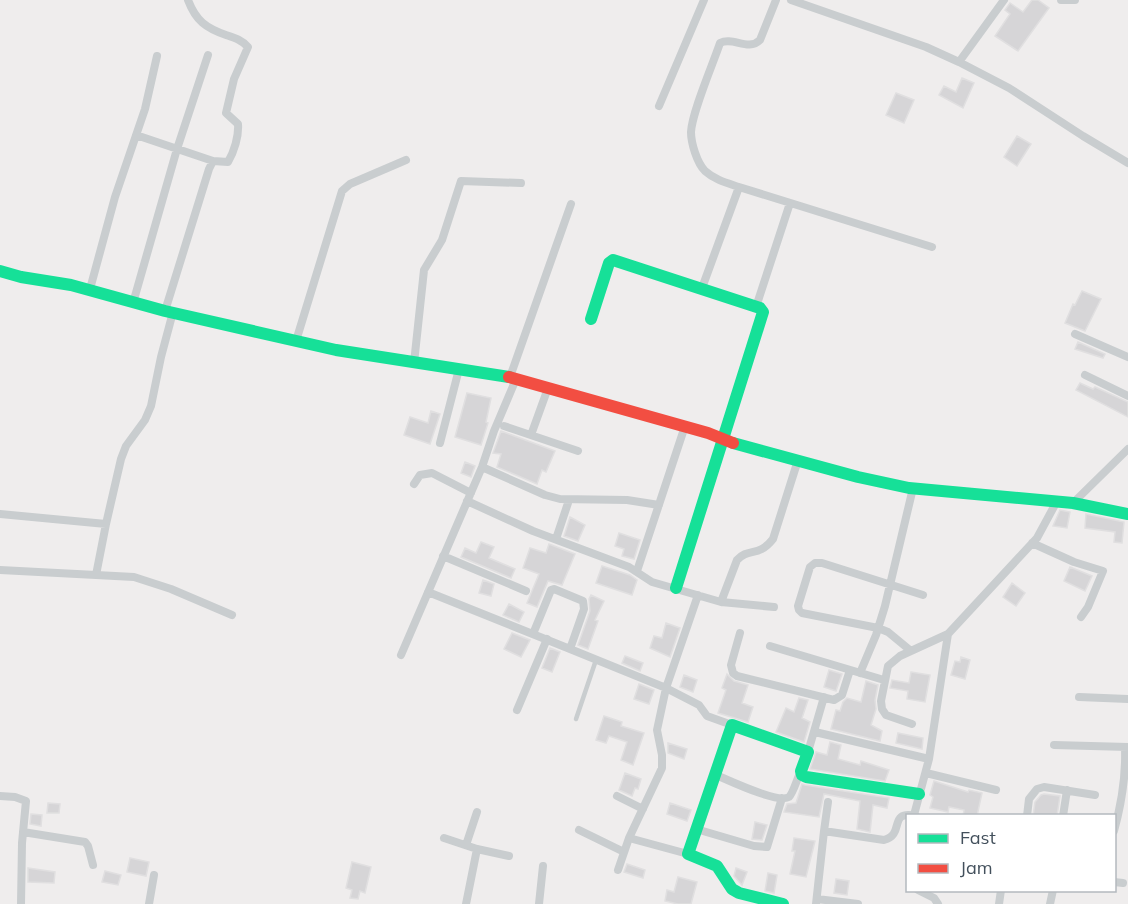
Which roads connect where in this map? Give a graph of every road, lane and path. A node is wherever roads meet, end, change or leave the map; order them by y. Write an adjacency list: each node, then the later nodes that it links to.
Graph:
1 (188, 0): 15 (street)
2 (704, 0): 11 (street)
3 (776, 0): 18 (street)
4 (791, 0): 10 (street)
5 (1004, 0): 10 (street)
6 (1061, 0): 7 (street)
7 (1075, 0)
8 (208, 55): 13 (street)
9 (157, 56): 12 (street)
10 (958, 62): 16 (street)
11 (659, 106)
12 (136, 135): 13 (street); 24 (street)
13 (177, 149): 15 (street); 25 (street)
14 (405, 160): 30 (street)
15 (213, 161): 27 (street)
16 (1128, 163)
17 (521, 183): 32 (street)
18 (739, 187): 19 (street); 23 (street)
19 (790, 203): 21 (street); 26 (street)
20 (571, 204): 35 (street)
21 (932, 247)
22 (0, 271): 24 (street)
23 (702, 288): 26 (street); 28 (street)
24 (90, 289): 25 (street)
25 (133, 303): 27 (street)
26 (756, 307): 41 (street)
27 (169, 311): 30 (street); 56 (street)
28 (591, 319)
29 (1075, 334): 31 (street)
30 (296, 341): 32 (street)
31 (1128, 357)
32 (414, 363): 33 (street)
33 (459, 369): 35 (street); 42 (street)
34 (1085, 375): 37 (street)
35 (513, 378): 36 (street); 46 (street)
36 (548, 388): 39 (street); 40 (street)
37 (1128, 396)
38 (504, 426): 40 (street)
39 (685, 426): 41 (street); 53 (street)
40 (531, 435): 44 (street)
41 (722, 440): 45 (street); 64 (street)
42 (440, 443)
43 (1128, 449): 52 (street)
44 (578, 451)
45 (798, 460): 48 (street); 69 (street)
46 (482, 467): 49 (street); 50 (street)
47 (414, 484): 49 (street)
48 (913, 488): 51 (street); 63 (street)
49 (469, 497): 57 (street); 59 (street)
50 (569, 500): 53 (street); 57 (street)
51 (1057, 501): 52 (street); 58 (street)
52 (1073, 503): 55 (street)
53 (659, 505): 61 (street)
54 (0, 514): 56 (street)
55 (1128, 514)
56 (106, 524): 62 (street)
57 (556, 539): 61 (street)
58 (1032, 543): 72 (street); 76 (street)
59 (443, 556): 65 (street); 66 (street)
60 (0, 570): 62 (street)
61 (637, 572): 64 (street)
62 (96, 575): 71 (street)
63 (890, 585): 68 (street); 73 (street); 73 (street)
64 (676, 588): 67 (street)
65 (526, 591)
66 (428, 592): 75 (street); 81 (street)
67 (698, 595): 69 (street); 86 (street)
68 (923, 595)
69 (721, 602): 70 (street)
70 (774, 607)
71 (232, 615)
72 (1081, 617)
73 (878, 628): 80 (street); 84 (street)
74 (740, 633): 87 (street)
75 (533, 634): 77 (street); 79 (street)
76 (948, 634): 80 (street); 98 (street)
77 (547, 639): 79 (street); 90 (street)
78 (770, 646): 83 (street)
79 (570, 649): 82 (street)
80 (911, 651): 85 (street)
81 (401, 655)
82 (596, 660): 86 (street); 91 (lane)
83 (850, 670): 84 (street); 87 (street)
84 (860, 673): 85 (street)
85 (884, 680): 92 (street)
86 (666, 688): 93 (street); 110 (street)
87 (824, 697): 94 (street)
88 (1079, 697): 89 (street)
89 (1128, 699)
90 (517, 710)
91 (576, 719)
92 (912, 724)
93 (732, 725): 97 (street); 101 (street)
94 (815, 732): 97 (street); 98 (street)
95 (1054, 745): 96 (street)
96 (1126, 747): 116 (street)
97 (808, 752): 99 (street)
98 (929, 759): 100 (street)
99 (801, 771): 104 (street); 108 (street)
100 (926, 772): 102 (street); 104 (street)
101 (716, 775): 108 (street); 117 (street)
102 (996, 790)
103 (1067, 790): 105 (street); 113 (street); 114 (street)
104 (919, 794): 112 (street)
105 (1095, 795)
106 (0, 796): 120 (street)
107 (617, 796): 110 (street)
108 (782, 798): 117 (street)
109 (828, 802): 119 (street)
110 (643, 809): 122 (street)
111 (477, 812): 123 (street)
112 (915, 814)
113 (1027, 814)
114 (1063, 814)
115 (906, 815): 119 (street)
116 (1116, 824)
117 (696, 829): 126 (street)
118 (579, 830): 125 (street)
119 (824, 831): 133 (street)
120 (23, 832): 128 (street); 134 (street)
121 (444, 837): 123 (street)
122 (629, 838): 125 (street); 126 (street)
123 (466, 845): 124 (street)
124 (477, 849): 127 (street); 136 (street)
125 (624, 852): 130 (street)
126 (688, 854): 138 (street)
127 (509, 856)
128 (93, 865)
129 (543, 866): 137 (street)
130 (618, 870)
131 (154, 875): 135 (street)
132 (920, 892): 140 (street)
133 (817, 901): 139 (street)
134 (21, 904)
135 (149, 904)
136 (466, 904)
137 (539, 904)
138 (783, 904)
139 (858, 904)
140 (938, 904)

